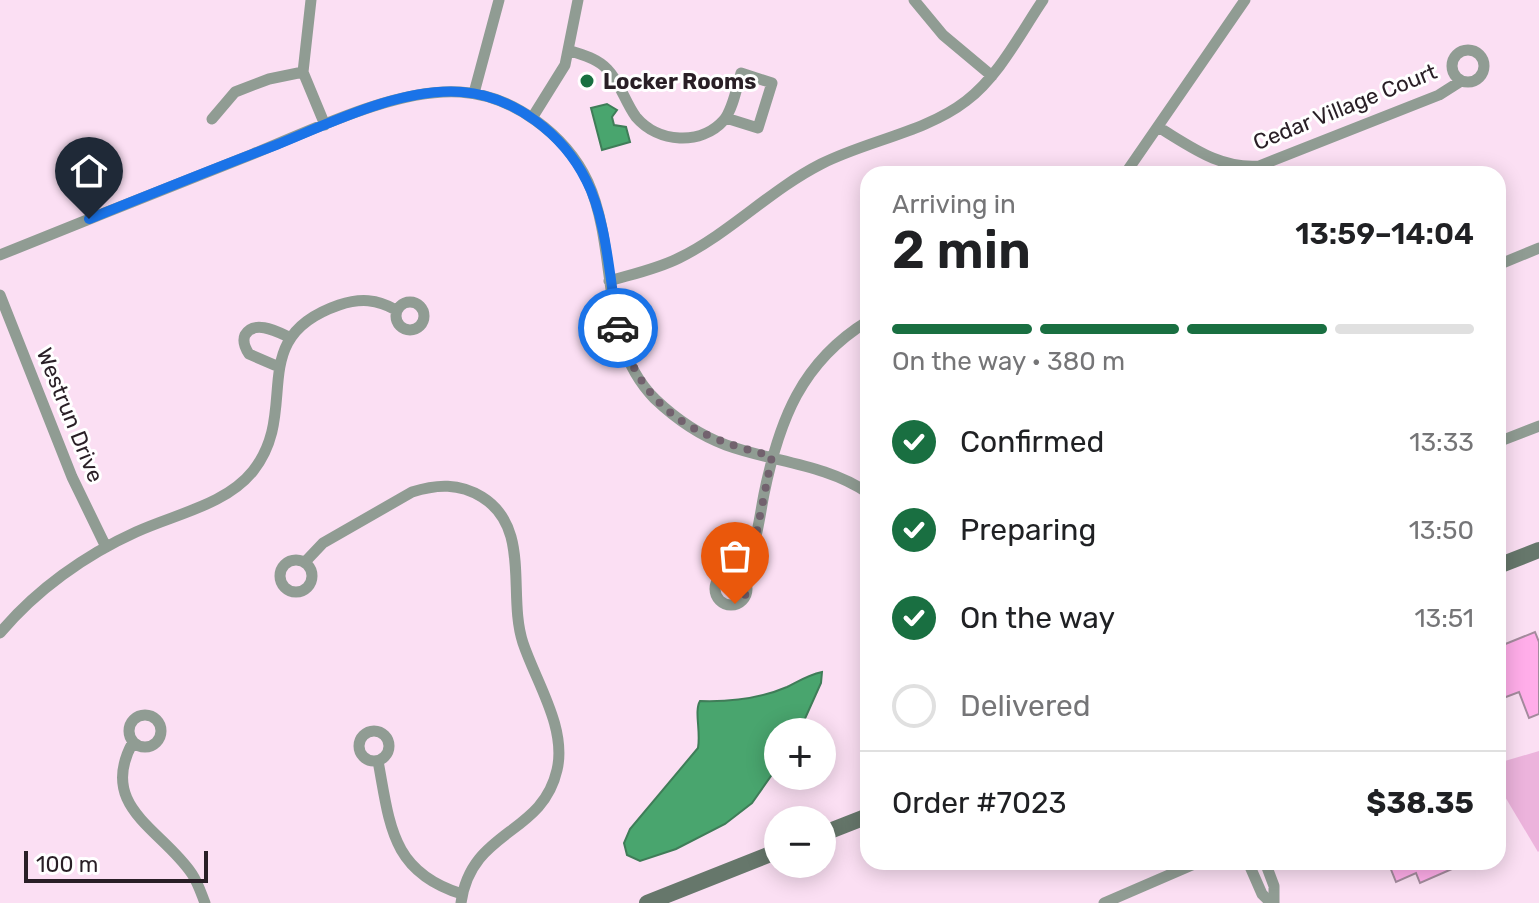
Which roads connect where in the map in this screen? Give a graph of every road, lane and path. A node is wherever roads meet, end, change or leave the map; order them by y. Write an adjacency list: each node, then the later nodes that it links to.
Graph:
1 (311, 0): 8 (street)
2 (499, 0): 11 (street)
3 (578, 0): 7 (street)
4 (914, 0): 9 (street)
5 (1043, 0): 9 (street)
6 (1245, 0): 16 (street)
7 (568, 50): 12 (street); 13 (street)
8 (303, 72): 14 (street); 15 (street)
9 (992, 76): 21 (street)
10 (1461, 81): 16 (street, Cedar Village Court)
11 (474, 93): 12 (street); 15 (street)
12 (532, 118): 21 (street)
13 (726, 118): 13 (street)
14 (212, 119)
15 (325, 125): 19 (street)
16 (1158, 127): 17 (street)
17 (1131, 166)
18 (1539, 248): 20 (street)
19 (0, 255)
20 (1506, 262)
21 (609, 281): 29 (street)
22 (0, 295): 31 (street, Westrun Drive)
23 (396, 310): 25 (street)
24 (860, 327): 29 (street)
25 (289, 337): 26 (street); 26 (street)
26 (279, 367): 31 (street)
27 (1539, 426): 28 (street)
28 (1506, 439)
29 (772, 456): 30 (street); 35 (street)
30 (860, 489)
31 (106, 547): 36 (street)
32 (1539, 550): 34 (main road)
33 (305, 562): 45 (street)
34 (1506, 563)
35 (739, 575)
36 (0, 633)
37 (133, 742): 46 (street)
38 (378, 761): 45 (street)
39 (860, 819): 40 (main road)
40 (836, 829)
41 (764, 857): 47 (main road)
42 (1180, 870): 48 (street)
43 (1252, 870): 49 (street)
44 (1268, 870): 49 (street)
45 (462, 898)
46 (205, 903)
47 (647, 903)
48 (1104, 903)
49 (1272, 903)

